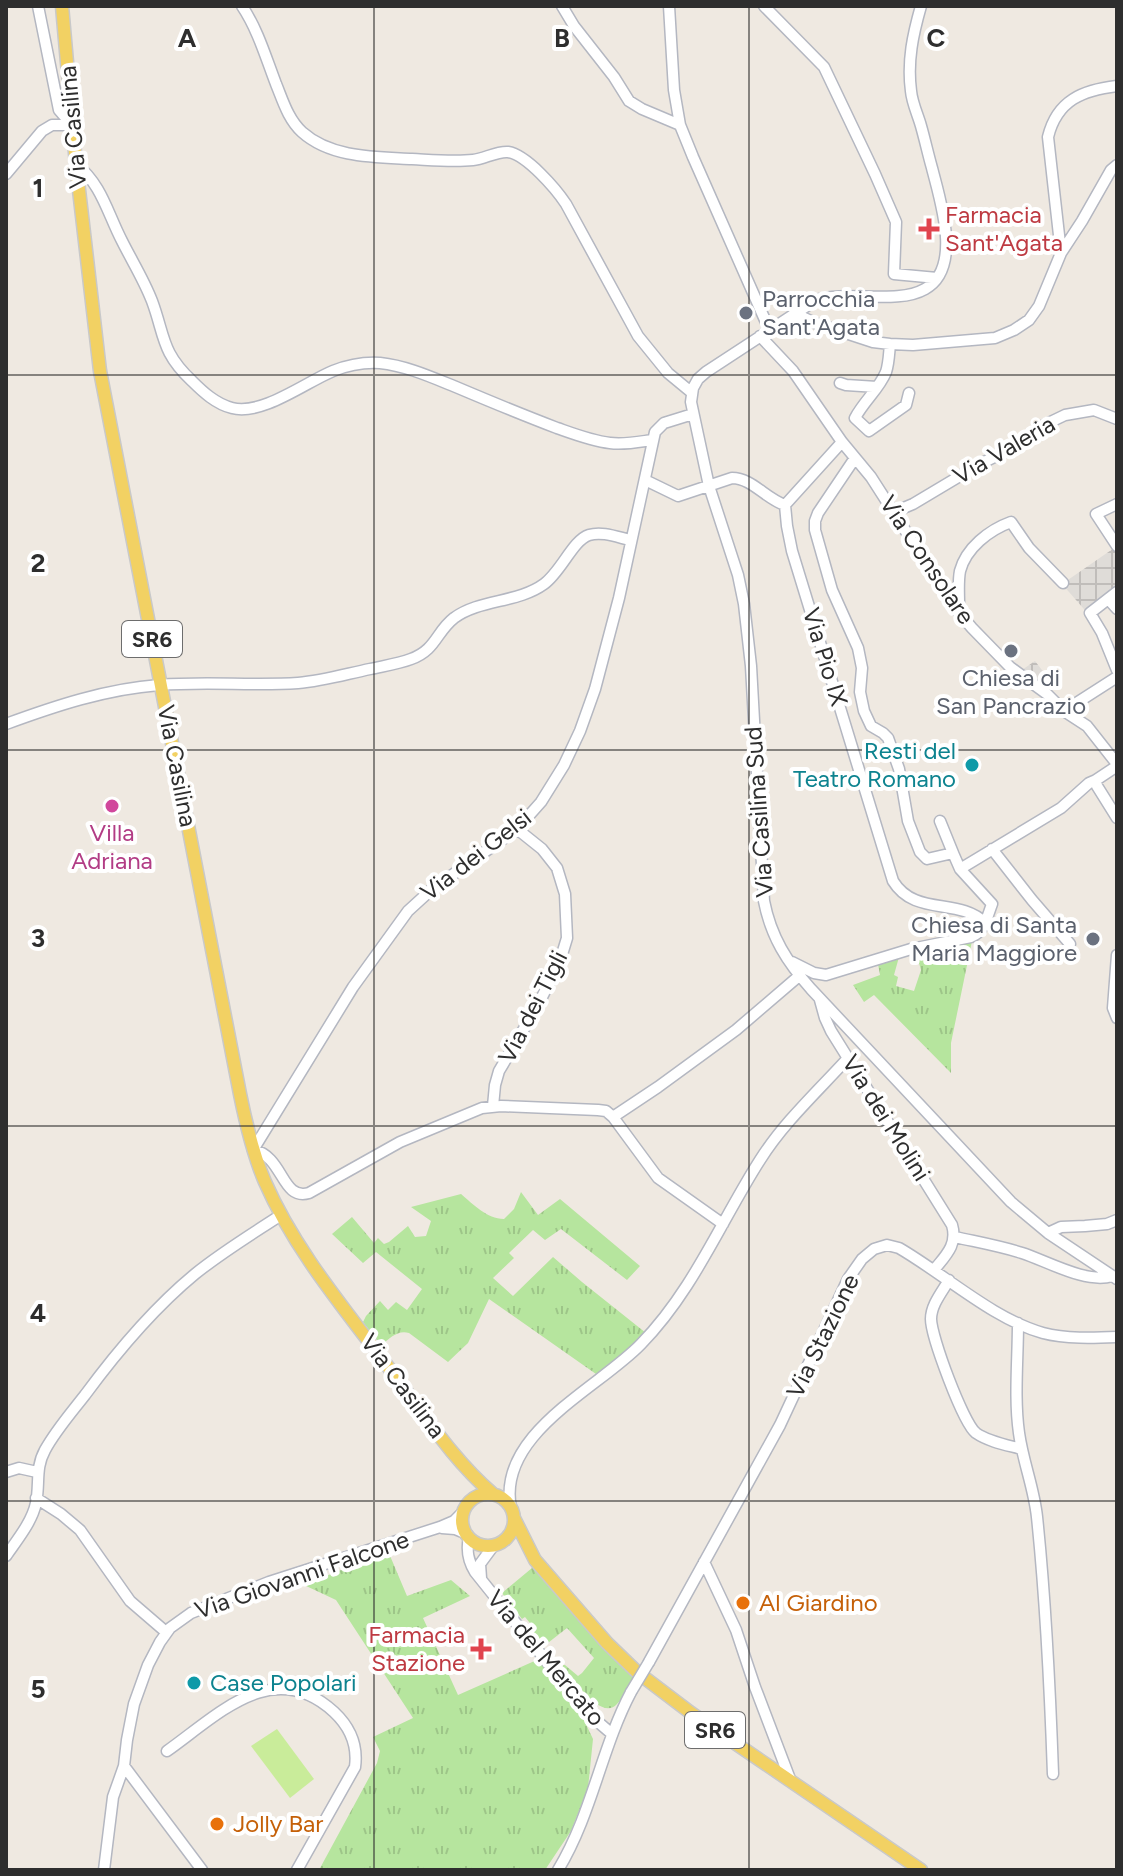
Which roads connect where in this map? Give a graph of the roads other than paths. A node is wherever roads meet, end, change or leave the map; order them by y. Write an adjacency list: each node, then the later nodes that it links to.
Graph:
1 (38, 6): 9 (street)
2 (62, 6): 9 (main road, Via Casilina / SR6)
3 (242, 6): 21 (street)
4 (562, 6): 10 (street)
5 (669, 6): 10 (street, Via Consolare)
6 (764, 6): 15 (street)
7 (921, 6): 15 (street)
8 (1117, 86): 14 (street)
9 (72, 125): 11 (main road, Via Casilina / SR6); 13 (street)
10 (680, 125): 17 (street, Via Consolare)
11 (76, 164): 25 (street); 41 (main road, Via Casilina / SR6)
12 (1117, 165): 14 (street)
13 (6, 174)
14 (1061, 253): 18 (street)
15 (937, 278): 16 (street)
16 (794, 313): 17 (street); 18 (street)
17 (764, 332): 21 (street); 26 (street, Via Consolare)
18 (890, 344): 20 (street)
19 (840, 383): 20 (street)
20 (877, 387): 22 (street)
21 (691, 392): 23 (street, Via Casilina Sud)
22 (909, 393)
23 (693, 414): 25 (street); 29 (street, Via Casilina Sud)
24 (1117, 419): 32 (street, Via Valeria)
25 (652, 440): 28 (street, Via dei Gelsi)
26 (842, 442): 27 (street, Via Consolare); 31 (street)
27 (855, 458): 32 (street, Via Consolare); 50 (street)
28 (645, 480): 29 (street); 33 (street, Via dei Gelsi)
29 (709, 486): 31 (street); 55 (street, Via Casilina Sud)
30 (1117, 504): 34 (street)
31 (785, 505): 52 (street, Via Pio IX)
32 (894, 512): 37 (street, Via Consolare)
33 (630, 540): 41 (street); 48 (street, Via dei Gelsi)
34 (1117, 546)
35 (1063, 583): 37 (street)
36 (1113, 596): 38 (street); 39 (street)
37 (955, 608): 42 (street, Via Consolare)
38 (1117, 609)
39 (1117, 670)
40 (1117, 677): 42 (street)
41 (161, 685): 43 (street); 62 (main road, Via Casilina / SR6)
42 (1064, 711): 44 (street, Via Consolare)
43 (6, 724)
44 (1117, 765): 45 (street)
45 (1096, 780): 46 (street); 49 (street)
46 (1117, 818)
47 (940, 821): 50 (street)
48 (517, 829): 60 (street, Via dei Tigli); 62 (street, Via dei Gelsi)
49 (992, 849): 51 (street); 53 (street)
50 (953, 853): 51 (street)
51 (960, 869): 52 (street)
52 (985, 923): 55 (street)
53 (1070, 944)
54 (1117, 955): 58 (street)
55 (786, 959): 56 (street, Via Casilina Sud)
56 (799, 976): 57 (street, Via Casilina Sud); 61 (street)
57 (820, 998): 59 (street, Via dei Molini); 66 (street, Via Casilina Sud)
58 (1117, 1018)
59 (848, 1058): 65 (street); 67 (street, Via dei Molini)
60 (493, 1106): 61 (street); 62 (street)
61 (613, 1117): 65 (street)
62 (253, 1150): 63 (main road, Via Casilina / SR6)
63 (281, 1215): 74 (main road, Via Casilina / SR6); 76 (street)
64 (1117, 1220): 66 (street)
65 (723, 1224): 77 (street)
66 (1048, 1233): 69 (street, Via Casilina Sud)
67 (955, 1237): 68 (street); 69 (street)
68 (934, 1270): 70 (street, Via Stazione); 87 (street, Via Stazione)
69 (1114, 1278)
70 (949, 1280): 71 (street, Via Stazione); 73 (street)
71 (1018, 1323): 72 (street, Via Stazione); 73 (street)
72 (1117, 1337)
73 (1022, 1449): 93 (street)
74 (461, 1464): 78 (main road, Via Casilina / SR6); 80 (main road, Via Casilina / SR6)
75 (6, 1472): 76 (street)
76 (37, 1472): 79 (street)
77 (509, 1484): 78 (street); 81 (street)
78 (494, 1495): 80 (main road); 81 (main road)
79 (36, 1498): 85 (street); 89 (street)
80 (465, 1509): 82 (street, Via Giovanni Falcone); 83 (main road)
81 (512, 1513): 84 (main road); 86 (main road, SR6)
82 (440, 1527): 83 (street, Via Giovanni Falcone); 89 (street, Via Giovanni Falcone)
83 (468, 1536): 84 (main road); 88 (street, Via del Mercato)
84 (497, 1544): 86 (main road, SR6); 88 (street, Via del Mercato)
85 (6, 1556)
86 (535, 1560): 94 (main road, SR6)
87 (704, 1562): 90 (street, Via Stazione, bridge); 94 (street)
88 (481, 1580): 90 (street, Via del Mercato)
89 (166, 1632): 92 (street, Via Giovanni Falcone)
90 (612, 1734): 98 (street, Via Stazione)
91 (167, 1751): 97 (street)
92 (124, 1766): 95 (street, Via Giovanni Falcone); 96 (street)
93 (1053, 1774)
94 (790, 1779): 99 (main road, SR6)
95 (104, 1870)
96 (202, 1870)
97 (297, 1870)
98 (558, 1870)
99 (921, 1870)

